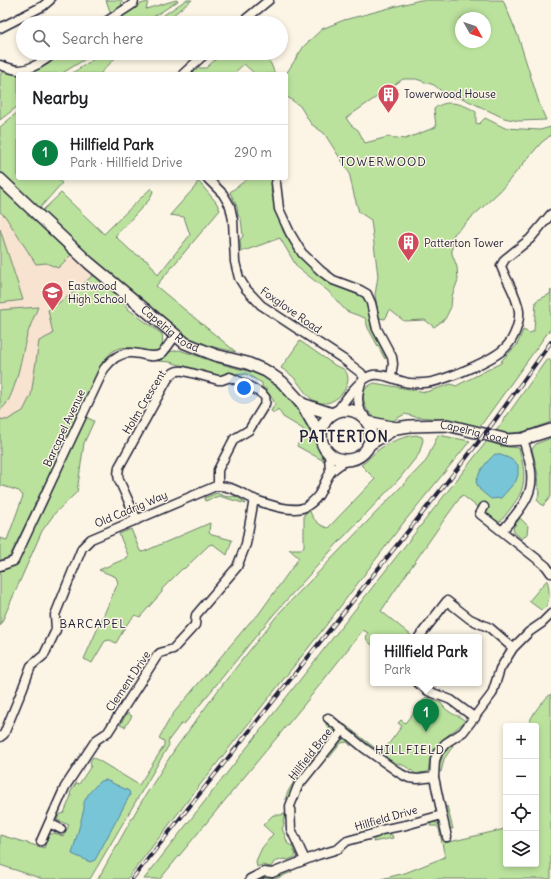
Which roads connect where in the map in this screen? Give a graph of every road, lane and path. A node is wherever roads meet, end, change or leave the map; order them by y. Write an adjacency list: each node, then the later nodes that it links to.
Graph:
1 (50, 0): 4 (street)
2 (134, 0): 5 (street)
3 (269, 0): 6 (street)
4 (23, 16)
5 (115, 16)
6 (250, 16)
7 (16, 20): 8 (street)
8 (0, 28)
9 (45, 60): 11 (street)
10 (198, 60): 12 (street)
11 (0, 65)
12 (185, 72)
13 (0, 179): 17 (street, Capelrig Road)
14 (209, 180): 19 (street, Foxglove Road)
15 (276, 183): 18 (street)
16 (551, 214): 18 (street)
17 (175, 336): 20 (street, Capelrig Road); 36 (street, Barcapel Avenue)
18 (390, 377): 19 (street)
19 (363, 380): 21 (street); 22 (street)
20 (302, 404): 21 (street, Capelrig Road); 25 (street, Capelrig Road)
21 (335, 412): 22 (street); 25 (street)
22 (364, 419): 23 (street, Capelrig Road); 27 (street)
23 (396, 428): 26 (street, Capelrig Road); 27 (street, Capelrig Road)
24 (551, 430): 26 (street, Capelrig Road)
25 (321, 437): 28 (street)
26 (524, 439): 35 (street)
27 (368, 445): 29 (street)
28 (329, 453): 29 (street); 30 (street)
29 (347, 460): 30 (street)
30 (330, 473): 32 (street)
31 (218, 486): 32 (street); 34 (street, Old Cadrig Way); 34 (street, Holm Crescent)
32 (254, 499): 48 (street, Clement Drive)
33 (484, 507): 35 (street)
34 (136, 520): 45 (street, Old Cadrig Way)
35 (502, 531): 37 (street)
36 (0, 566)
37 (551, 573)
38 (551, 614): 40 (street)
39 (421, 634): 40 (street)
40 (513, 648): 43 (street)
41 (422, 686): 43 (street)
42 (328, 718): 44 (street, Hillfield Brae)
43 (475, 718): 46 (street)
44 (343, 730): 46 (street, Hillfield Brae); 52 (street, Hillfield Brae)
45 (0, 737)
46 (434, 778): 47 (street)
47 (442, 814): 50 (street); 52 (street, Hillfield Drive)
48 (49, 823): 49 (street); 51 (street, Clement Drive)
49 (61, 829)
50 (447, 837)
51 (41, 841)
52 (305, 860): 53 (street, Hillfield Drive)
53 (250, 879)

